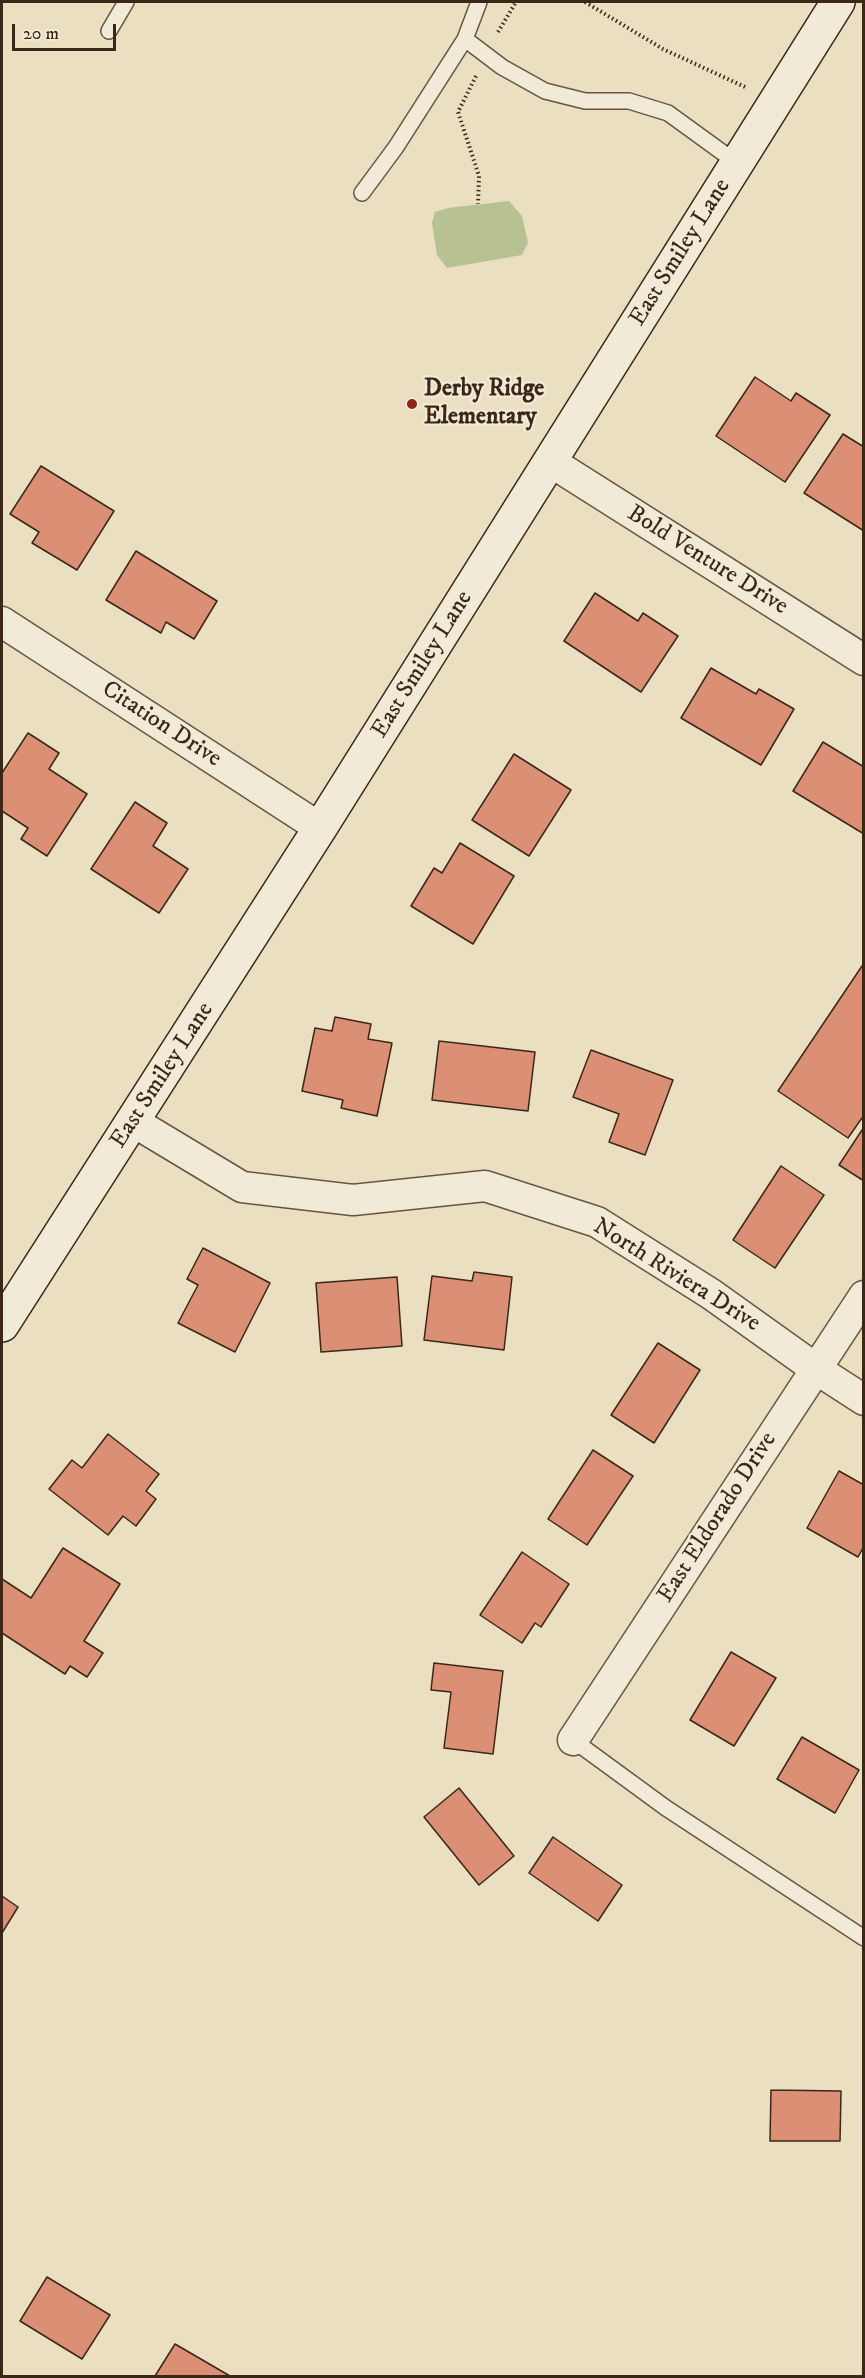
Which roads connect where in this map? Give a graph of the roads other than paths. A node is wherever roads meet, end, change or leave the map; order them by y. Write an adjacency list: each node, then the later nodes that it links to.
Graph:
1 (126, 2): 4 (lane)
2 (479, 2): 5 (lane)
3 (838, 2): 6 (street, East Smiley Lane)
4 (109, 31)
5 (465, 39): 6 (lane); 7 (lane)
6 (737, 163): 8 (street, East Smiley Lane)
7 (362, 193)
8 (551, 462): 10 (street, Bold Venture Drive); 11 (street, East Smiley Lane)
9 (2, 622): 11 (street, Citation Drive)
10 (864, 660)
11 (320, 828): 12 (street, East Smiley Lane)
12 (134, 1122): 14 (street, East Smiley Lane); 15 (street, North Riviera Drive)
13 (864, 1296): 15 (street, East Eldorado Drive)
14 (2, 1325)
15 (816, 1369): 16 (street, North Riviera Drive); 17 (street, East Eldorado Drive)
16 (864, 1400)
17 (573, 1740): 18 (lane)
18 (864, 1938)

